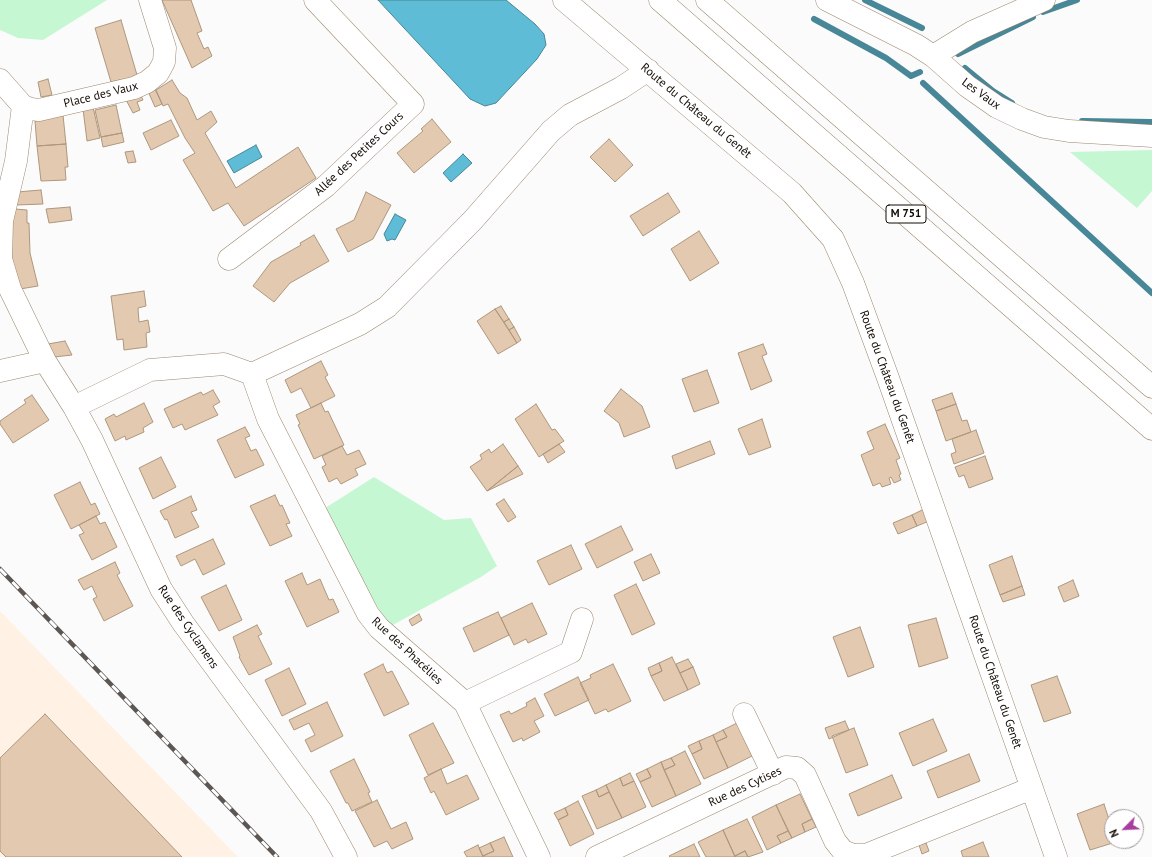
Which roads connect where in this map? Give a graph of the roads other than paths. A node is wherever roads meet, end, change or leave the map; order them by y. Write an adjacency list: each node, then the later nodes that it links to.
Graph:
1 (150, 0): 11 (main road, Place des Vaux)
2 (315, 0): 13 (main road, Allée des Petites Cours)
3 (564, 0): 9 (main road, Route du Château du Genêt)
4 (660, 0): 19 (main road, M 751)
5 (707, 0): 17 (main road, M 751)
6 (827, 0): 8 (main road, Les Vaux)
7 (1044, 0): 8 (main road)
8 (933, 56): 12 (main road, Les Vaux)
9 (648, 70): 16 (main road); 24 (main road, Route du Château du Genêt)
10 (0, 80): 11 (main road)
11 (24, 106): 14 (main road, Rue des Cyclamens)
12 (1152, 136)
13 (229, 259)
14 (44, 361): 15 (main road); 18 (main road, Rue des Cyclamens)
15 (0, 371)
16 (252, 374): 18 (main road); 21 (main road, Rue des Phacélies)
17 (1152, 387)
18 (74, 407): 25 (main road, Rue des Cyclamens)
19 (1152, 429)
20 (582, 619): 21 (main road)
21 (465, 704): 26 (main road, Rue des Phacélies)
22 (744, 714): 23 (main road)
23 (773, 774): 24 (main road, Rue des Cytises); 27 (main road, Rue des Cytises)
24 (1032, 788): 28 (main road, Route du Château du Genêt)
25 (346, 857)
26 (539, 857)
27 (597, 857)
28 (1056, 857)

